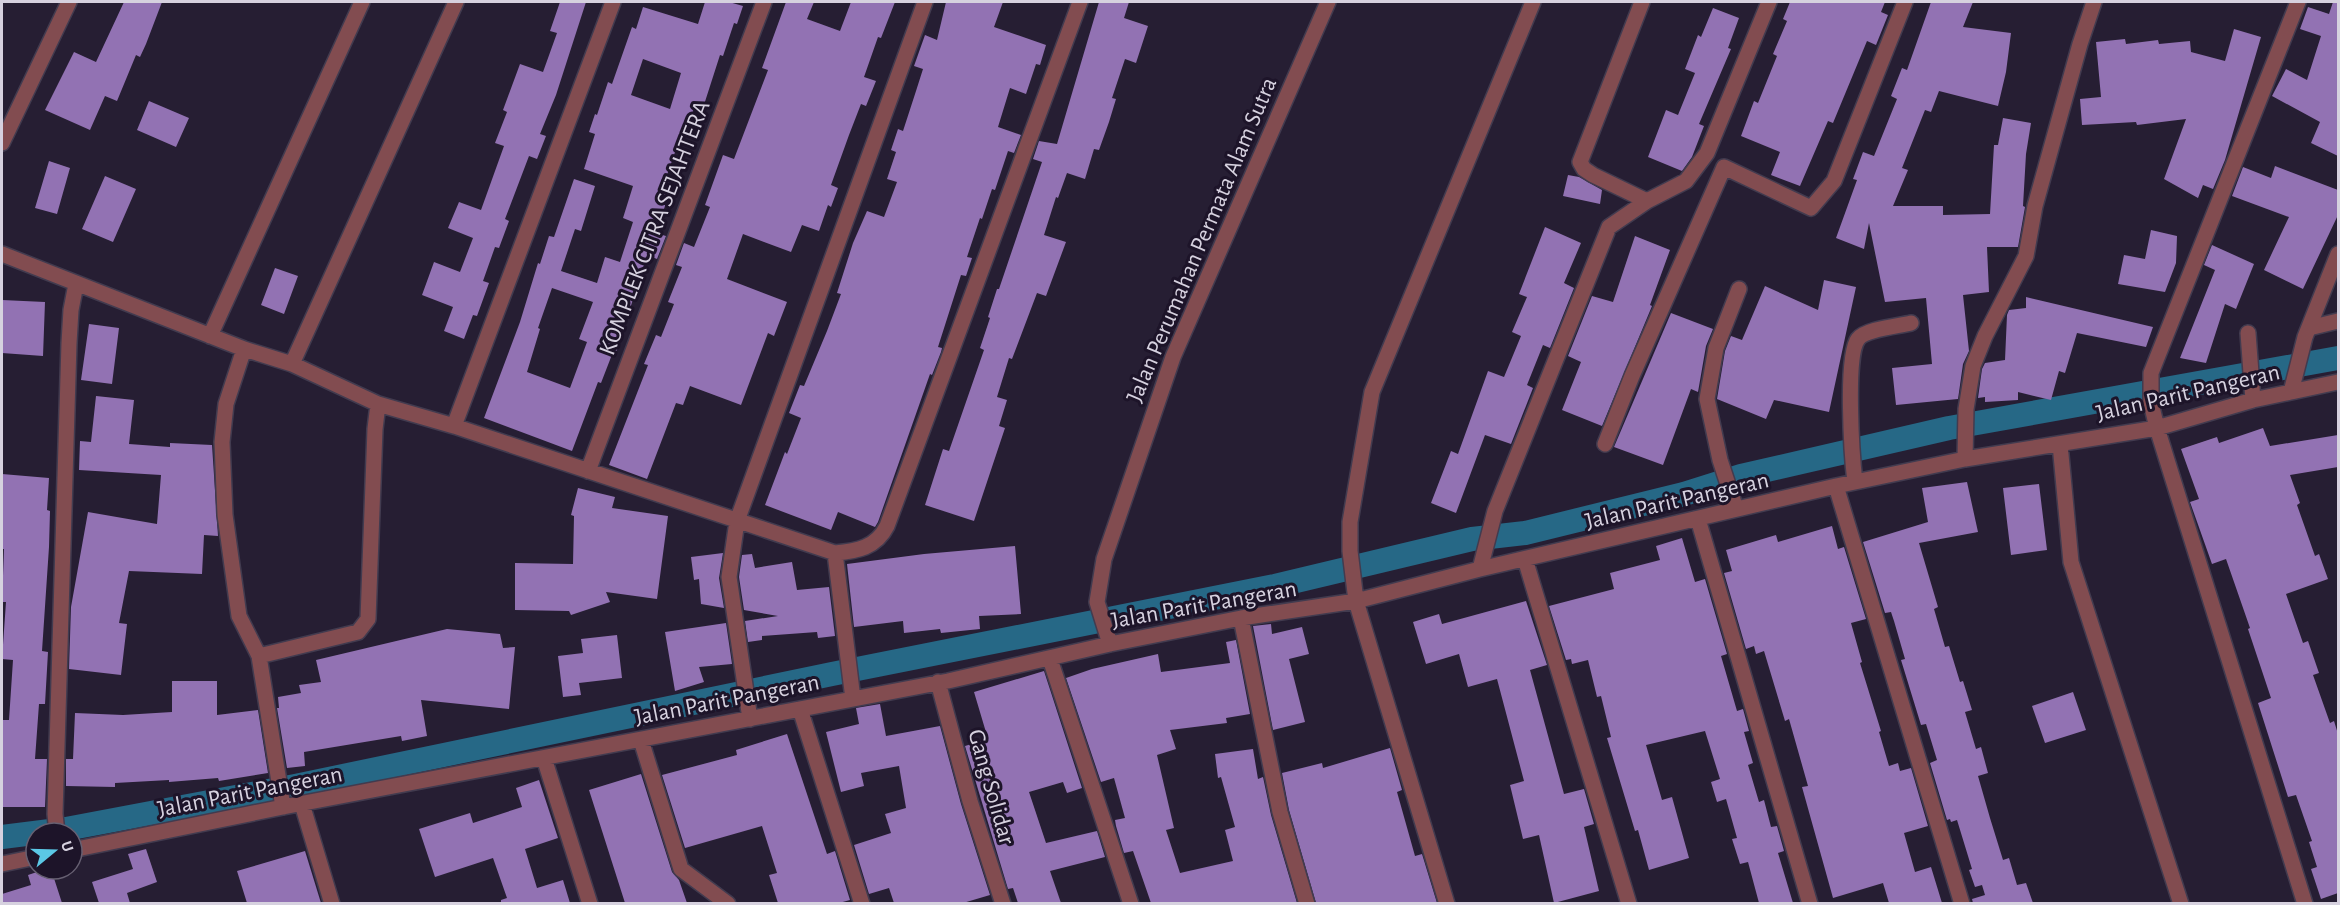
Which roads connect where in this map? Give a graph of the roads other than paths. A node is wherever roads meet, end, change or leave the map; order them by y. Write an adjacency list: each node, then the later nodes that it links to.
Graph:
1 (69, 2): 15 (street)
2 (362, 2): 25 (street)
3 (456, 2): 27 (street)
4 (613, 2): 32 (street)
5 (764, 2): 37 (street, KOMPLEK CITRA SEJAHTERA)
6 (925, 2): 42 (street)
7 (1080, 2): 43 (street)
8 (1328, 2): 48 (street, Jalan Perumahan Permata Alam Sutra)
9 (1533, 2): 46 (street)
10 (1642, 2): 16 (street)
11 (1769, 2): 16 (street)
12 (1905, 2): 34 (street)
13 (2094, 2): 36 (street)
14 (2298, 2): 33 (street)
15 (2, 144)
16 (1647, 201): 45 (street)
17 (2, 254): 19 (street)
18 (2338, 254): 24 (street)
19 (76, 284): 25 (street); 59 (street)
20 (1739, 289): 40 (street)
21 (2338, 321): 24 (street)
22 (1911, 323): 38 (street)
23 (2248, 333): 30 (street)
24 (2307, 333): 29 (street)
25 (210, 336): 26 (street)
26 (244, 348): 27 (street); 49 (street)
27 (292, 364): 31 (street)
28 (2338, 382): 29 (street, Jalan Parit Pangeran)
29 (2291, 392): 30 (street, Jalan Parit Pangeran)
30 (2253, 400): 33 (street, Jalan Parit Pangeran)
31 (378, 404): 32 (street); 49 (street)
32 (454, 426): 37 (street)
33 (2157, 428): 35 (street, Jalan Parit Pangeran); 75 (street)
34 (1605, 444)
35 (2060, 444): 36 (street, Jalan Parit Pangeran); 74 (street)
36 (1965, 454): 38 (street, Jalan Parit Pangeran)
37 (588, 471): 42 (street)
38 (1854, 475): 39 (street, Jalan Parit Pangeran)
39 (1836, 486): 40 (street, Jalan Parit Pangeran); 73 (street)
40 (1734, 503): 41 (street, Jalan Parit Pangeran)
41 (1698, 519): 44 (street, Jalan Parit Pangeran); 72 (street)
42 (737, 521): 43 (street); 54 (street)
43 (835, 553): 52 (street)
44 (1525, 559): 45 (street, Jalan Parit Pangeran); 71 (street)
45 (1481, 563): 46 (street, Jalan Parit Pangeran)
46 (1355, 595): 47 (street, Jalan Parit Pangeran); 70 (street)
47 (1241, 618): 48 (street, Jalan Parit Pangeran); 69 (street)
48 (1107, 639): 50 (street, Jalan Parit Pangeran)
49 (259, 656): 57 (street)
50 (1050, 659): 51 (street, Jalan Parit Pangeran); 68 (street)
51 (938, 682): 52 (street, Jalan Parit Pangeran); 67 (street, Gang Solidar)
52 (853, 691): 53 (street, Jalan Parit Pangeran)
53 (800, 709): 54 (street, Jalan Parit Pangeran); 66 (street)
54 (750, 719): 55 (street, Jalan Parit Pangeran)
55 (641, 740): 56 (street, Jalan Parit Pangeran); 65 (street)
56 (544, 758): 58 (street, Jalan Parit Pangeran); 64 (street)
57 (282, 802): 58 (street, Jalan Parit Pangeran); 60 (street, Jalan Parit Pangeran)
58 (302, 804): 63 (street)
59 (56, 821)
60 (84, 847)
61 (24, 859): 62 (street)
62 (2, 864)
63 (332, 903)
64 (590, 903)
65 (728, 903)
66 (862, 903)
67 (1003, 903)
68 (1131, 903)
69 (1306, 903)
70 (1447, 903)
71 (1629, 903)
72 (1810, 903)
73 (1962, 903)
74 (2181, 903)
75 (2305, 903)

